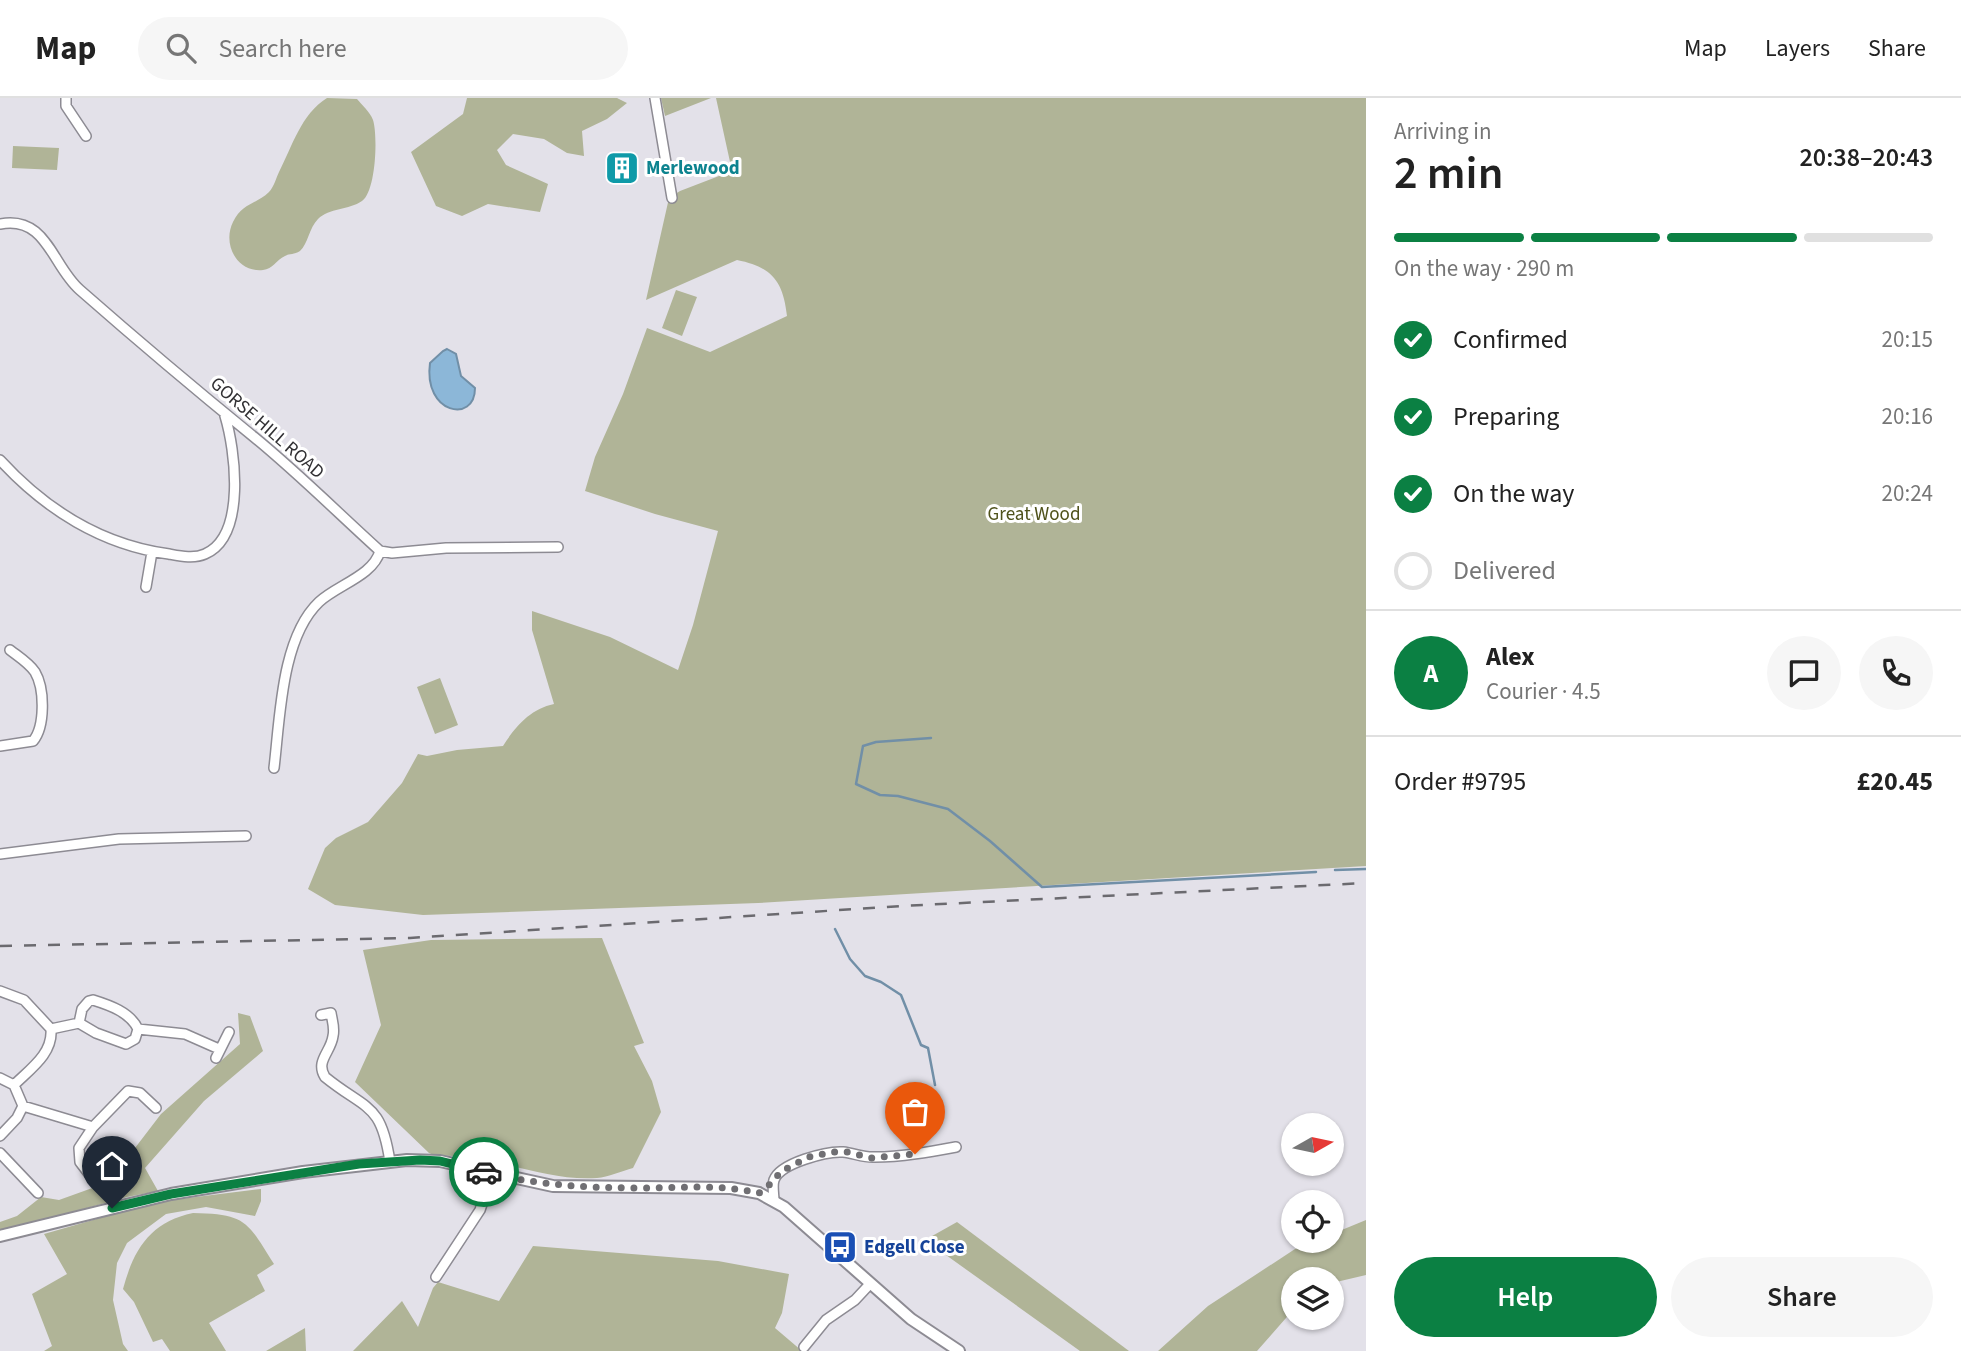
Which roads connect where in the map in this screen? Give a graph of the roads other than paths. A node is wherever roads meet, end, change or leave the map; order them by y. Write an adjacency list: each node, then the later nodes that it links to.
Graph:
1 (66, 98): 3 (street)
2 (655, 98): 4 (street)
3 (86, 136)
4 (673, 198)
5 (0, 224): 6 (street, GORSE HILL ROAD)
6 (225, 416): 9 (street, GORSE HILL ROAD); 10 (street)
7 (0, 460): 10 (street)
8 (558, 547): 9 (street)
9 (380, 551): 14 (street)
10 (152, 552): 11 (street)
11 (146, 587)
12 (10, 650): 13 (street)
13 (0, 746)
14 (274, 768)
15 (246, 836): 16 (street)
16 (0, 854)
17 (0, 991): 20 (street)
18 (321, 1014): 31 (street)
19 (79, 1023): 20 (street); 21 (street); 21 (street)
20 (51, 1029): 24 (street)
21 (138, 1029): 22 (street)
22 (229, 1032)
23 (0, 1078): 24 (street)
24 (14, 1085): 25 (street)
25 (23, 1106): 27 (street); 28 (street)
26 (156, 1108): 27 (street)
27 (93, 1127): 33 (street)
28 (0, 1136)
29 (956, 1147): 34 (street)
30 (0, 1153): 35 (street)
31 (390, 1162): 32 (street); 38 (street)
32 (492, 1174): 36 (street); 39 (street)
33 (93, 1179)
34 (774, 1181): 36 (street); 37 (street)
35 (38, 1193)
36 (759, 1193): 37 (street)
37 (774, 1201): 40 (street)
38 (0, 1236)
39 (436, 1277)
40 (869, 1285): 41 (street); 42 (street)
41 (804, 1347)
42 (959, 1351)

